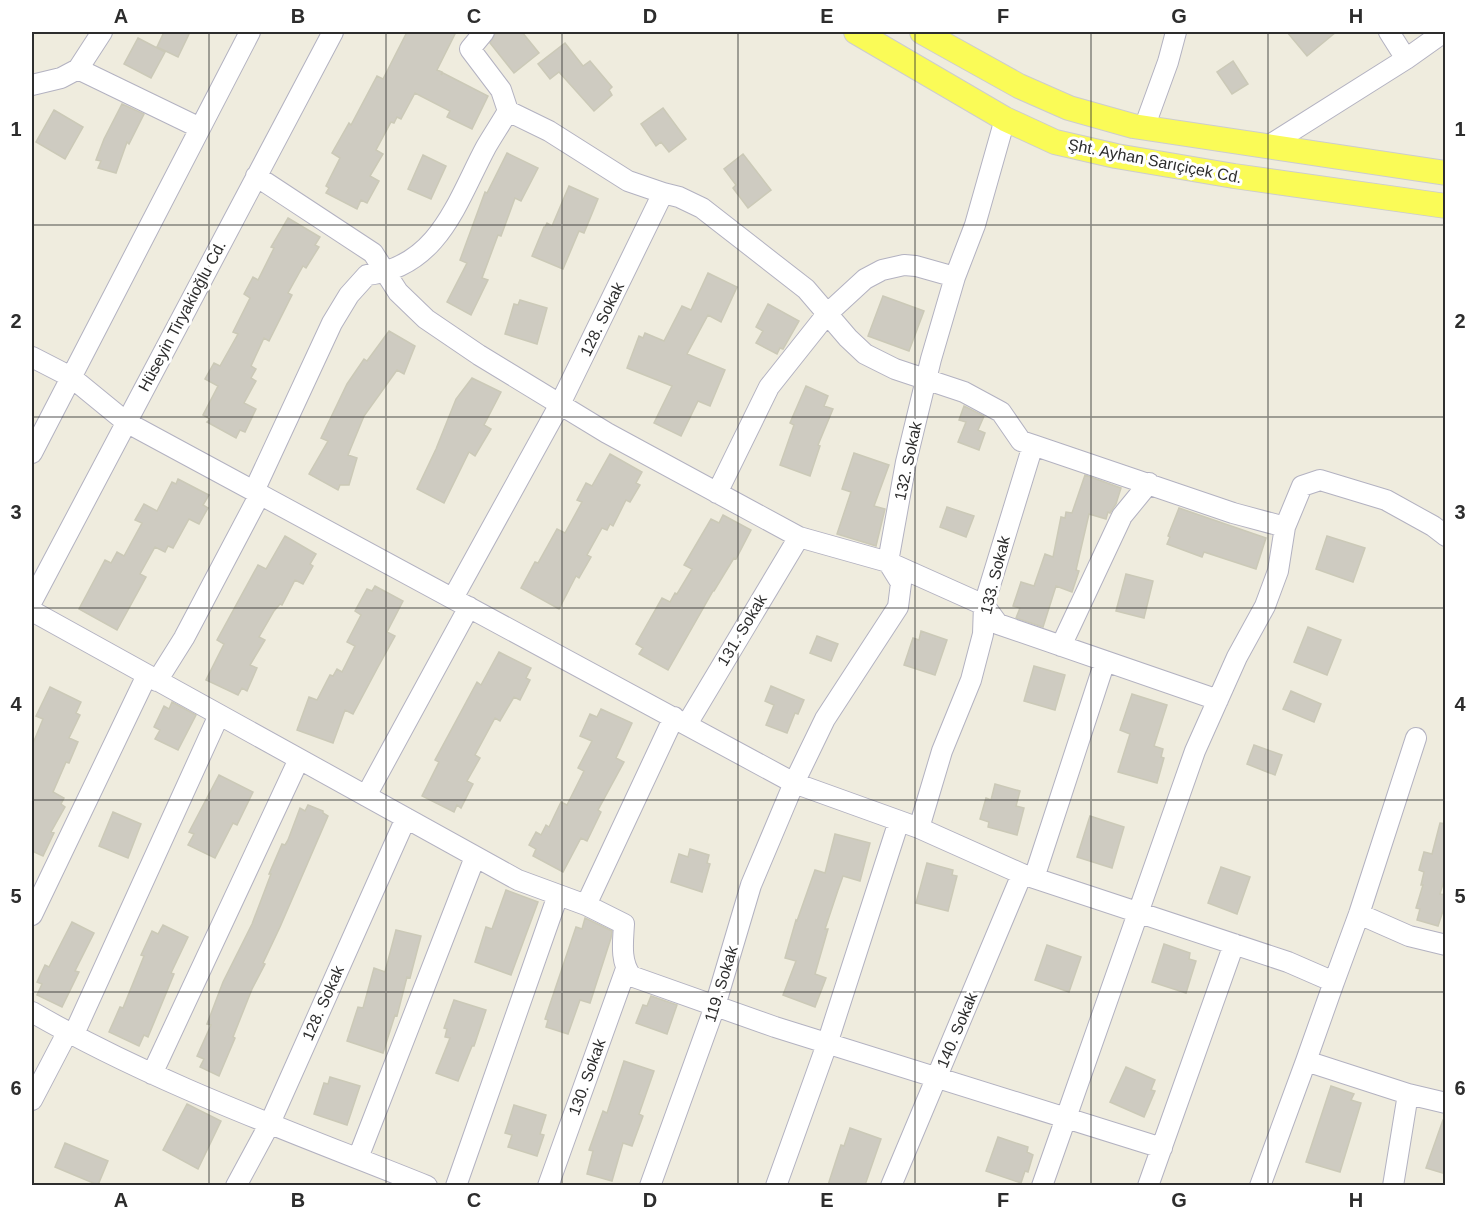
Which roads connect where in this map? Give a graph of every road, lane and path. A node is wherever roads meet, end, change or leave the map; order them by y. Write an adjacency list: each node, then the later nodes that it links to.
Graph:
1 (102, 32): 11 (street)
2 (250, 32): 15 (street)
3 (333, 32): 19 (street, Hüseyin Tiryakioğlu Cd.)
4 (484, 32): 13 (street)
5 (856, 32): 14 (main road, Şht. Ayhan Sarıçiçek Cd.)
6 (922, 32): 16 (main road, Şht. Ayhan Sarıçiçek Cd.)
7 (1176, 32): 16 (street)
8 (1389, 32): 10 (street)
9 (1444, 32): 10 (street)
10 (1406, 59): 17 (street)
11 (78, 69): 12 (street); 15 (street)
12 (32, 85)
13 (508, 111): 20 (street); 22 (street)
14 (1005, 119): 21 (main road, Şht. Ayhan Sarıçiçek Cd.); 23 (street, 132. Sokak)
15 (200, 128): 26 (street)
16 (1144, 128): 17 (main road, Şht. Ayhan Sarıçiçek Cd.)
17 (1268, 146): 18 (main road, Şht. Ayhan Sarıçiçek Cd.)
18 (1446, 173)
19 (256, 176): 22 (street); 29 (street, Hüseyin Tiryakioğlu Cd.)
20 (663, 193): 24 (street); 28 (street, 128. Sokak)
21 (1446, 206)
22 (385, 273): 28 (street); 33 (street)
23 (955, 277): 24 (street); 27 (street, 132. Sokak)
24 (827, 314): 27 (street); 34 (street)
25 (32, 357): 26 (street)
26 (71, 378): 29 (street); 31 (street)
27 (927, 378): 30 (street); 38 (street, 132. Sokak)
28 (560, 404): 34 (street); 40 (street, 128. Sokak)
29 (126, 422): 33 (street); 39 (street, Hüseyin Tiryakioğlu Cd.)
30 (1033, 445): 32 (street); 41 (street, 133. Sokak)
31 (32, 453)
32 (1149, 483): 35 (street); 43 (street)
33 (257, 492): 40 (street); 45 (street)
34 (717, 493): 37 (street)
35 (1285, 527): 36 (street); 46 (street)
36 (1446, 536)
37 (799, 537): 38 (street); 48 (street, 131. Sokak)
38 (888, 562): 41 (street); 51 (street)
39 (32, 602)
40 (461, 602): 48 (street); 52 (street, 128. Sokak)
41 (984, 605): 43 (street); 55 (street, 133. Sokak)
42 (32, 611): 45 (street)
43 (1061, 646): 44 (street)
44 (1105, 661): 46 (street); 57 (street, 140. Sokak)
45 (152, 678): 47 (street); 62 (street)
46 (1218, 700): 60 (street)
47 (219, 715): 50 (street); 69 (street)
48 (680, 721): 51 (street); 59 (street, 131. Sokak)
49 (1416, 738): 61 (street)
50 (299, 759): 52 (street); 72 (street)
51 (794, 783): 54 (street); 67 (street, 119. Sokak)
52 (366, 796): 53 (street)
53 (406, 818): 56 (street); 78 (street, 128. Sokak)
54 (899, 821): 55 (street); 70 (street)
55 (919, 828): 57 (street)
56 (475, 856): 58 (street); 80 (street)
57 (1028, 876): 60 (street); 73 (street, 140. Sokak)
58 (558, 895): 59 (street); 83 (street)
59 (586, 905): 65 (street)
60 (1137, 912): 63 (street); 77 (street)
61 (1359, 914): 64 (street); 66 (street)
62 (32, 915)
63 (1234, 944): 66 (street); 79 (street)
64 (1446, 945)
65 (626, 969): 67 (street); 84 (street, 130. Sokak)
66 (1334, 982): 71 (street)
67 (715, 1006): 70 (street); 85 (street, 119. Sokak)
68 (32, 1012): 69 (street)
69 (70, 1034): 72 (street); 75 (street)
70 (827, 1044): 73 (street); 86 (street)
71 (1306, 1061): 74 (street); 90 (street)
72 (152, 1074): 78 (street)
73 (937, 1079): 77 (street); 87 (street, 140. Sokak)
74 (1408, 1094): 76 (street); 91 (street)
75 (32, 1100)
76 (1446, 1103)
77 (1066, 1119): 79 (street); 88 (street)
78 (270, 1123): 80 (street); 81 (street, 128. Sokak)
79 (1162, 1148): 89 (street)
80 (358, 1158): 82 (street)
81 (236, 1185)
82 (427, 1185)
83 (456, 1185)
84 (548, 1185)
85 (650, 1185)
86 (776, 1185)
87 (891, 1185)
88 (1042, 1185)
89 (1148, 1185)
90 (1260, 1185)
91 (1393, 1185)

